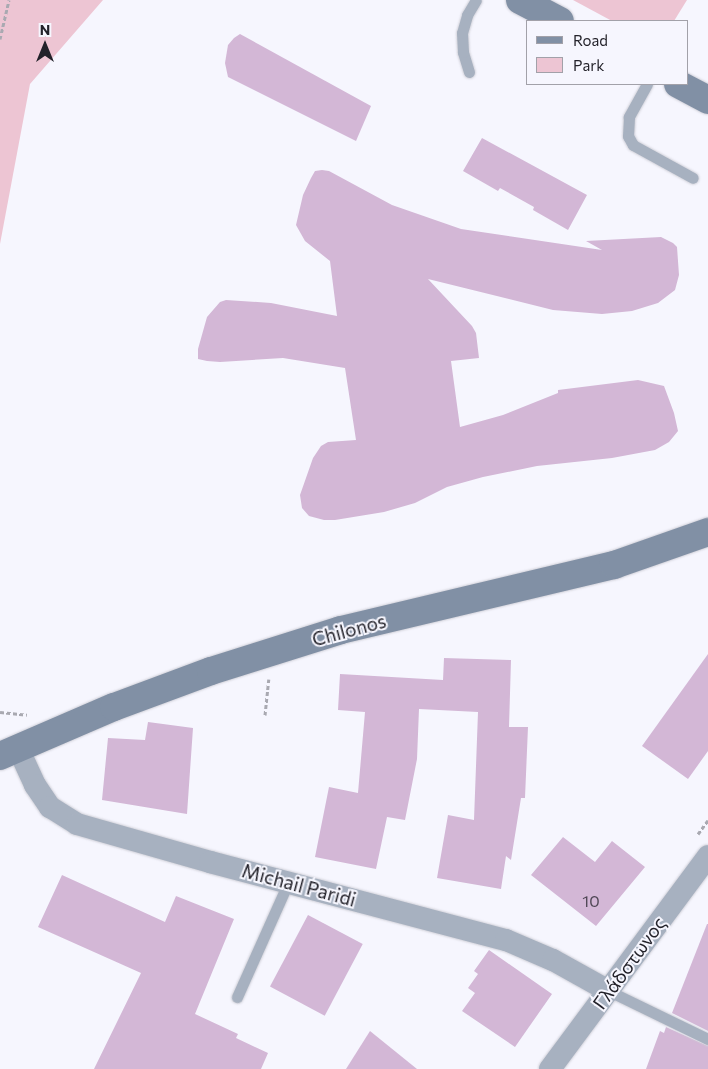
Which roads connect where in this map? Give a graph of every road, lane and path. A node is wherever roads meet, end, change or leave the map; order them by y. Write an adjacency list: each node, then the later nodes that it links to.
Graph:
1 (9, 0): 5 (path)
2 (476, 0): 6 (lane)
3 (520, 0): 4 (main road)
4 (558, 20)
5 (0, 39)
6 (469, 72)
7 (646, 85): 10 (lane)
8 (680, 85): 9 (main road)
9 (708, 100)
10 (693, 178)
11 (708, 532): 14 (main road, Chilonos)
12 (270, 673): 13 (path)
13 (266, 715)
14 (9, 752): 18 (street, Michail Paridi)
15 (708, 820): 16 (path)
16 (696, 836)
17 (708, 856): 19 (street, Γλάδστωνος)
18 (288, 883): 19 (street, Michail Paridi); 20 (lane)
19 (609, 991): 21 (lane); 22 (street, Γλάδστωνος)
20 (237, 998)
21 (708, 1039)
22 (550, 1069)

